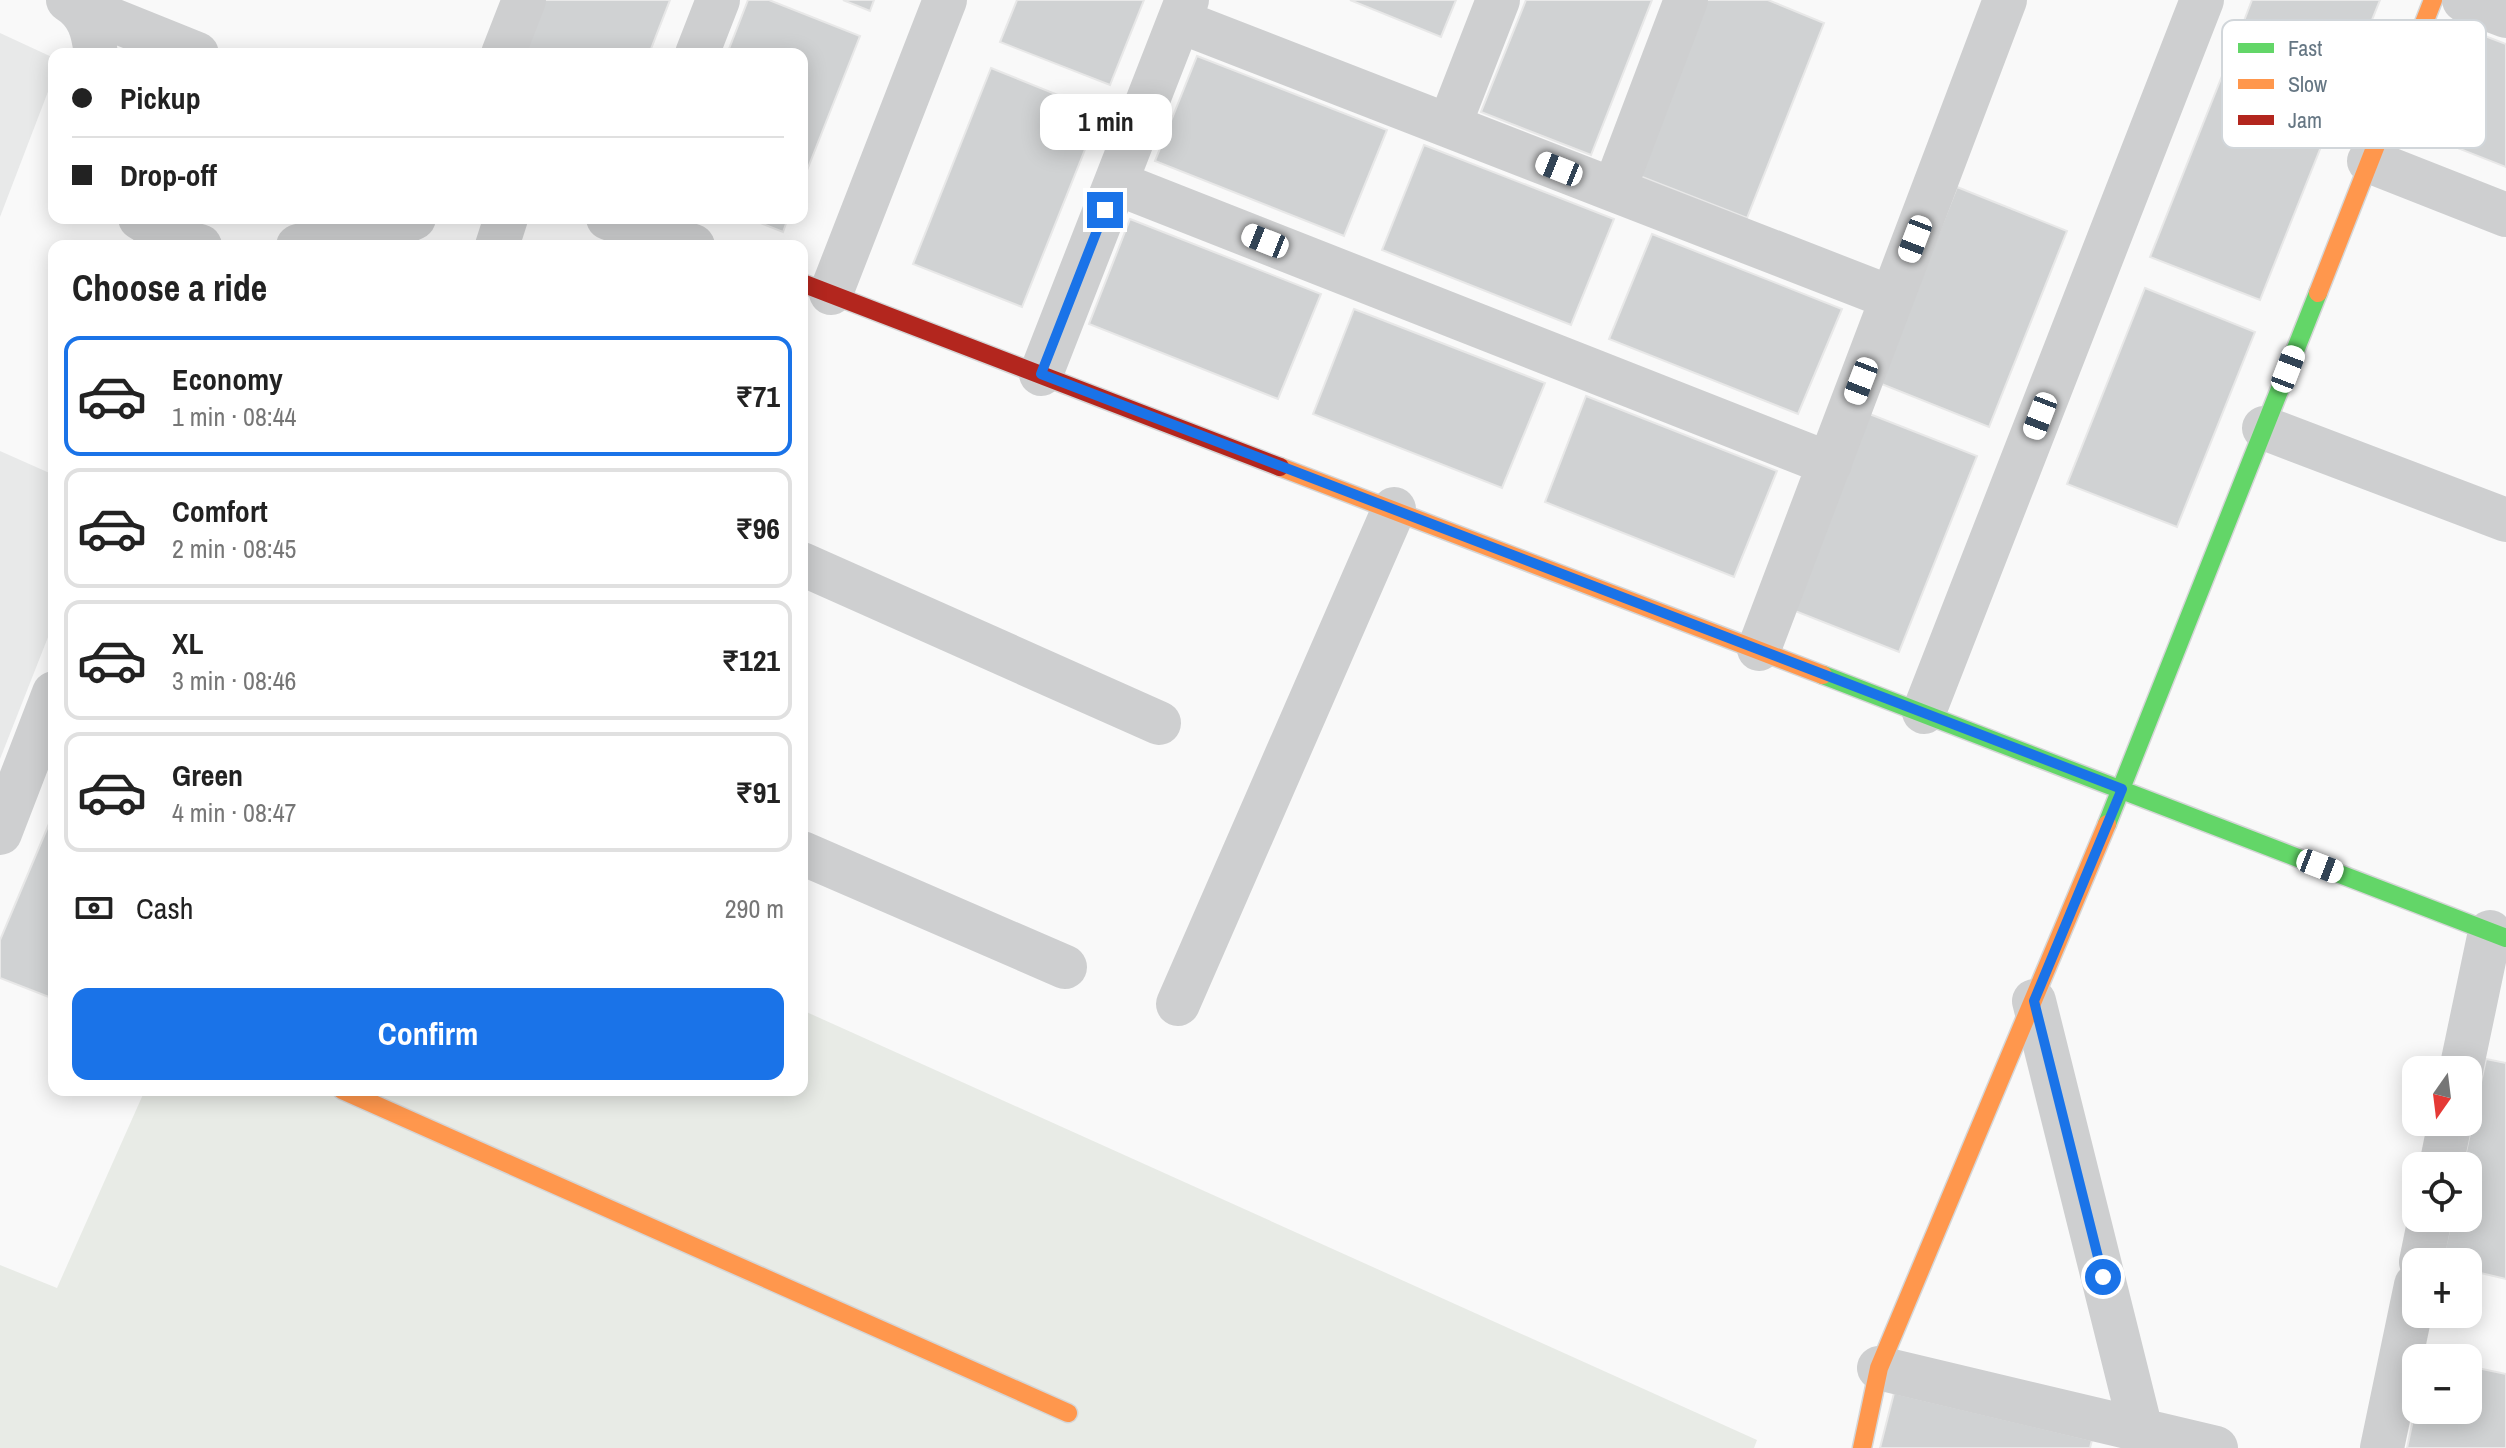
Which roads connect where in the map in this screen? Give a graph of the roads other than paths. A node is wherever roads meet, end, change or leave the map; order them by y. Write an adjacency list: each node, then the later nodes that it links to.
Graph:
1 (524, 0): 16 (street)
2 (718, 0): 17 (street)
3 (945, 0): 28 (street)
4 (1498, 0): 18 (street)
5 (1686, 0): 22 (street)
6 (2005, 0): 29 (street)
7 (2202, 0): 38 (street)
8 (2433, 0): 13 (street)
9 (2464, 0): 12 (street)
10 (73, 3): 14 (street); 15 (street)
11 (1183, 11): 18 (street); 21 (street)
12 (2506, 16)
13 (2425, 20)
14 (95, 48)
15 (182, 48)
16 (505, 48)
17 (699, 48)
18 (1449, 126): 22 (street)
19 (2374, 148): 20 (street)
20 (2369, 161): 23 (street); 31 (street)
21 (1116, 183): 30 (street); 32 (street)
22 (1614, 190): 29 (street)
23 (2506, 215)
24 (401, 224): 26 (street)
25 (626, 224): 27 (street)
26 (333, 240)
27 (675, 240)
28 (817, 288): 30 (street)
29 (1892, 298): 32 (street)
30 (1041, 374): 33 (street)
31 (2264, 428): 34 (street); 40 (street)
32 (1830, 464): 36 (street)
33 (1394, 509): 36 (street); 46 (street)
34 (2506, 520)
35 (808, 567): 39 (street)
36 (1759, 649): 38 (street)
37 (48, 709): 41 (street)
38 (1924, 712): 40 (street)
39 (1159, 723)
40 (2122, 789): 43 (street); 45 (street)
41 (0, 833)
42 (808, 856): 44 (street)
43 (2498, 935): 47 (street)
44 (1065, 967)
45 (2034, 1001): 50 (street); 52 (street)
46 (1178, 1004)
47 (2465, 1056)
48 (355, 1096): 51 (street)
49 (2407, 1328): 55 (street)
50 (1879, 1368): 52 (street); 53 (street)
51 (1068, 1413)
52 (2141, 1430): 54 (street)
53 (1862, 1448)
54 (2216, 1448)
55 (2382, 1448)

